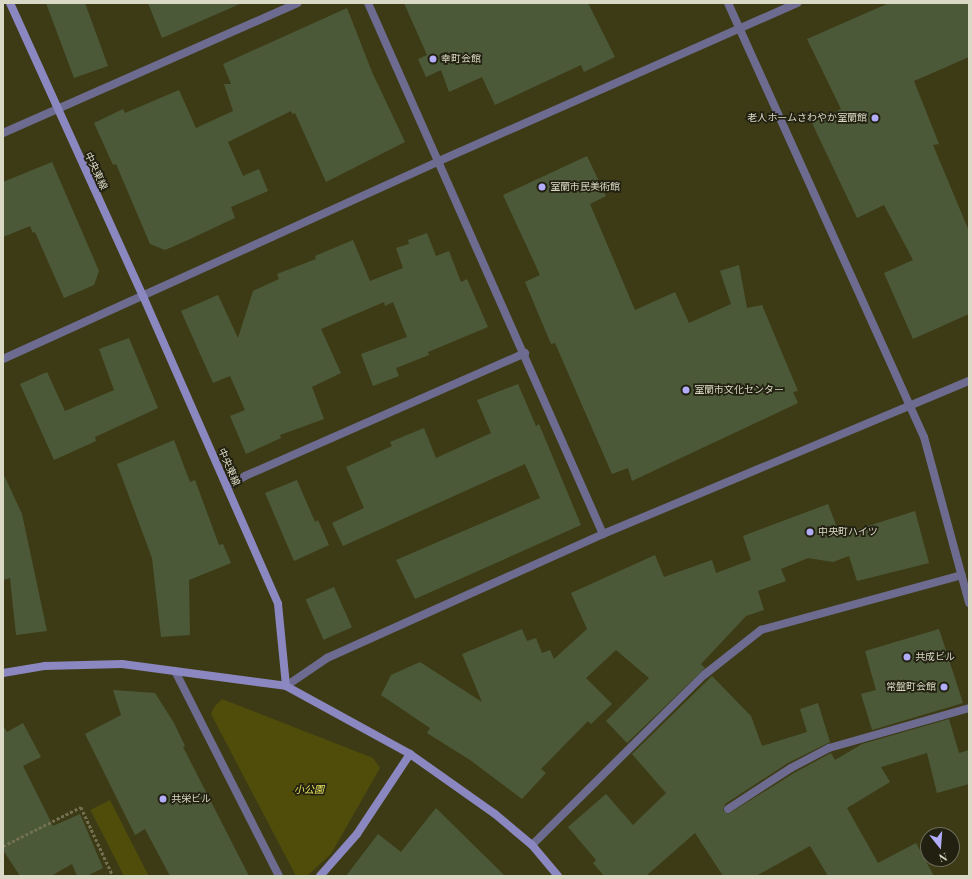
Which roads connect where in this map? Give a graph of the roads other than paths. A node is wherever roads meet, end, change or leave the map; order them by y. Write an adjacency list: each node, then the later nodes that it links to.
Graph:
1 (10, 3): 7 (main road, 中央東線)
2 (298, 3): 7 (street)
3 (368, 3): 9 (street)
4 (728, 3): 6 (street)
5 (798, 3): 6 (street)
6 (739, 29): 9 (street); 14 (street)
7 (57, 109): 8 (street); 10 (main road, 中央東線)
8 (3, 133)
9 (439, 161): 10 (street); 11 (street)
10 (143, 296): 12 (street); 15 (main road, 中央東線)
11 (525, 353): 15 (street); 16 (street)
12 (3, 359)
13 (969, 381): 14 (street)
14 (911, 407): 16 (street); 17 (street)
15 (227, 487): 21 (main road, 中央東線)
16 (603, 534): 21 (street)
17 (962, 575): 18 (street); 25 (street)
18 (969, 603)
19 (175, 671): 20 (main road); 21 (main road); 26 (street)
20 (3, 674)
21 (286, 686): 23 (main road)
22 (969, 708): 24 (street)
23 (410, 754): 25 (main road); 27 (main road)
24 (728, 810)
25 (532, 845): 28 (main road)
26 (279, 876)
27 (320, 876)
28 (558, 876)

